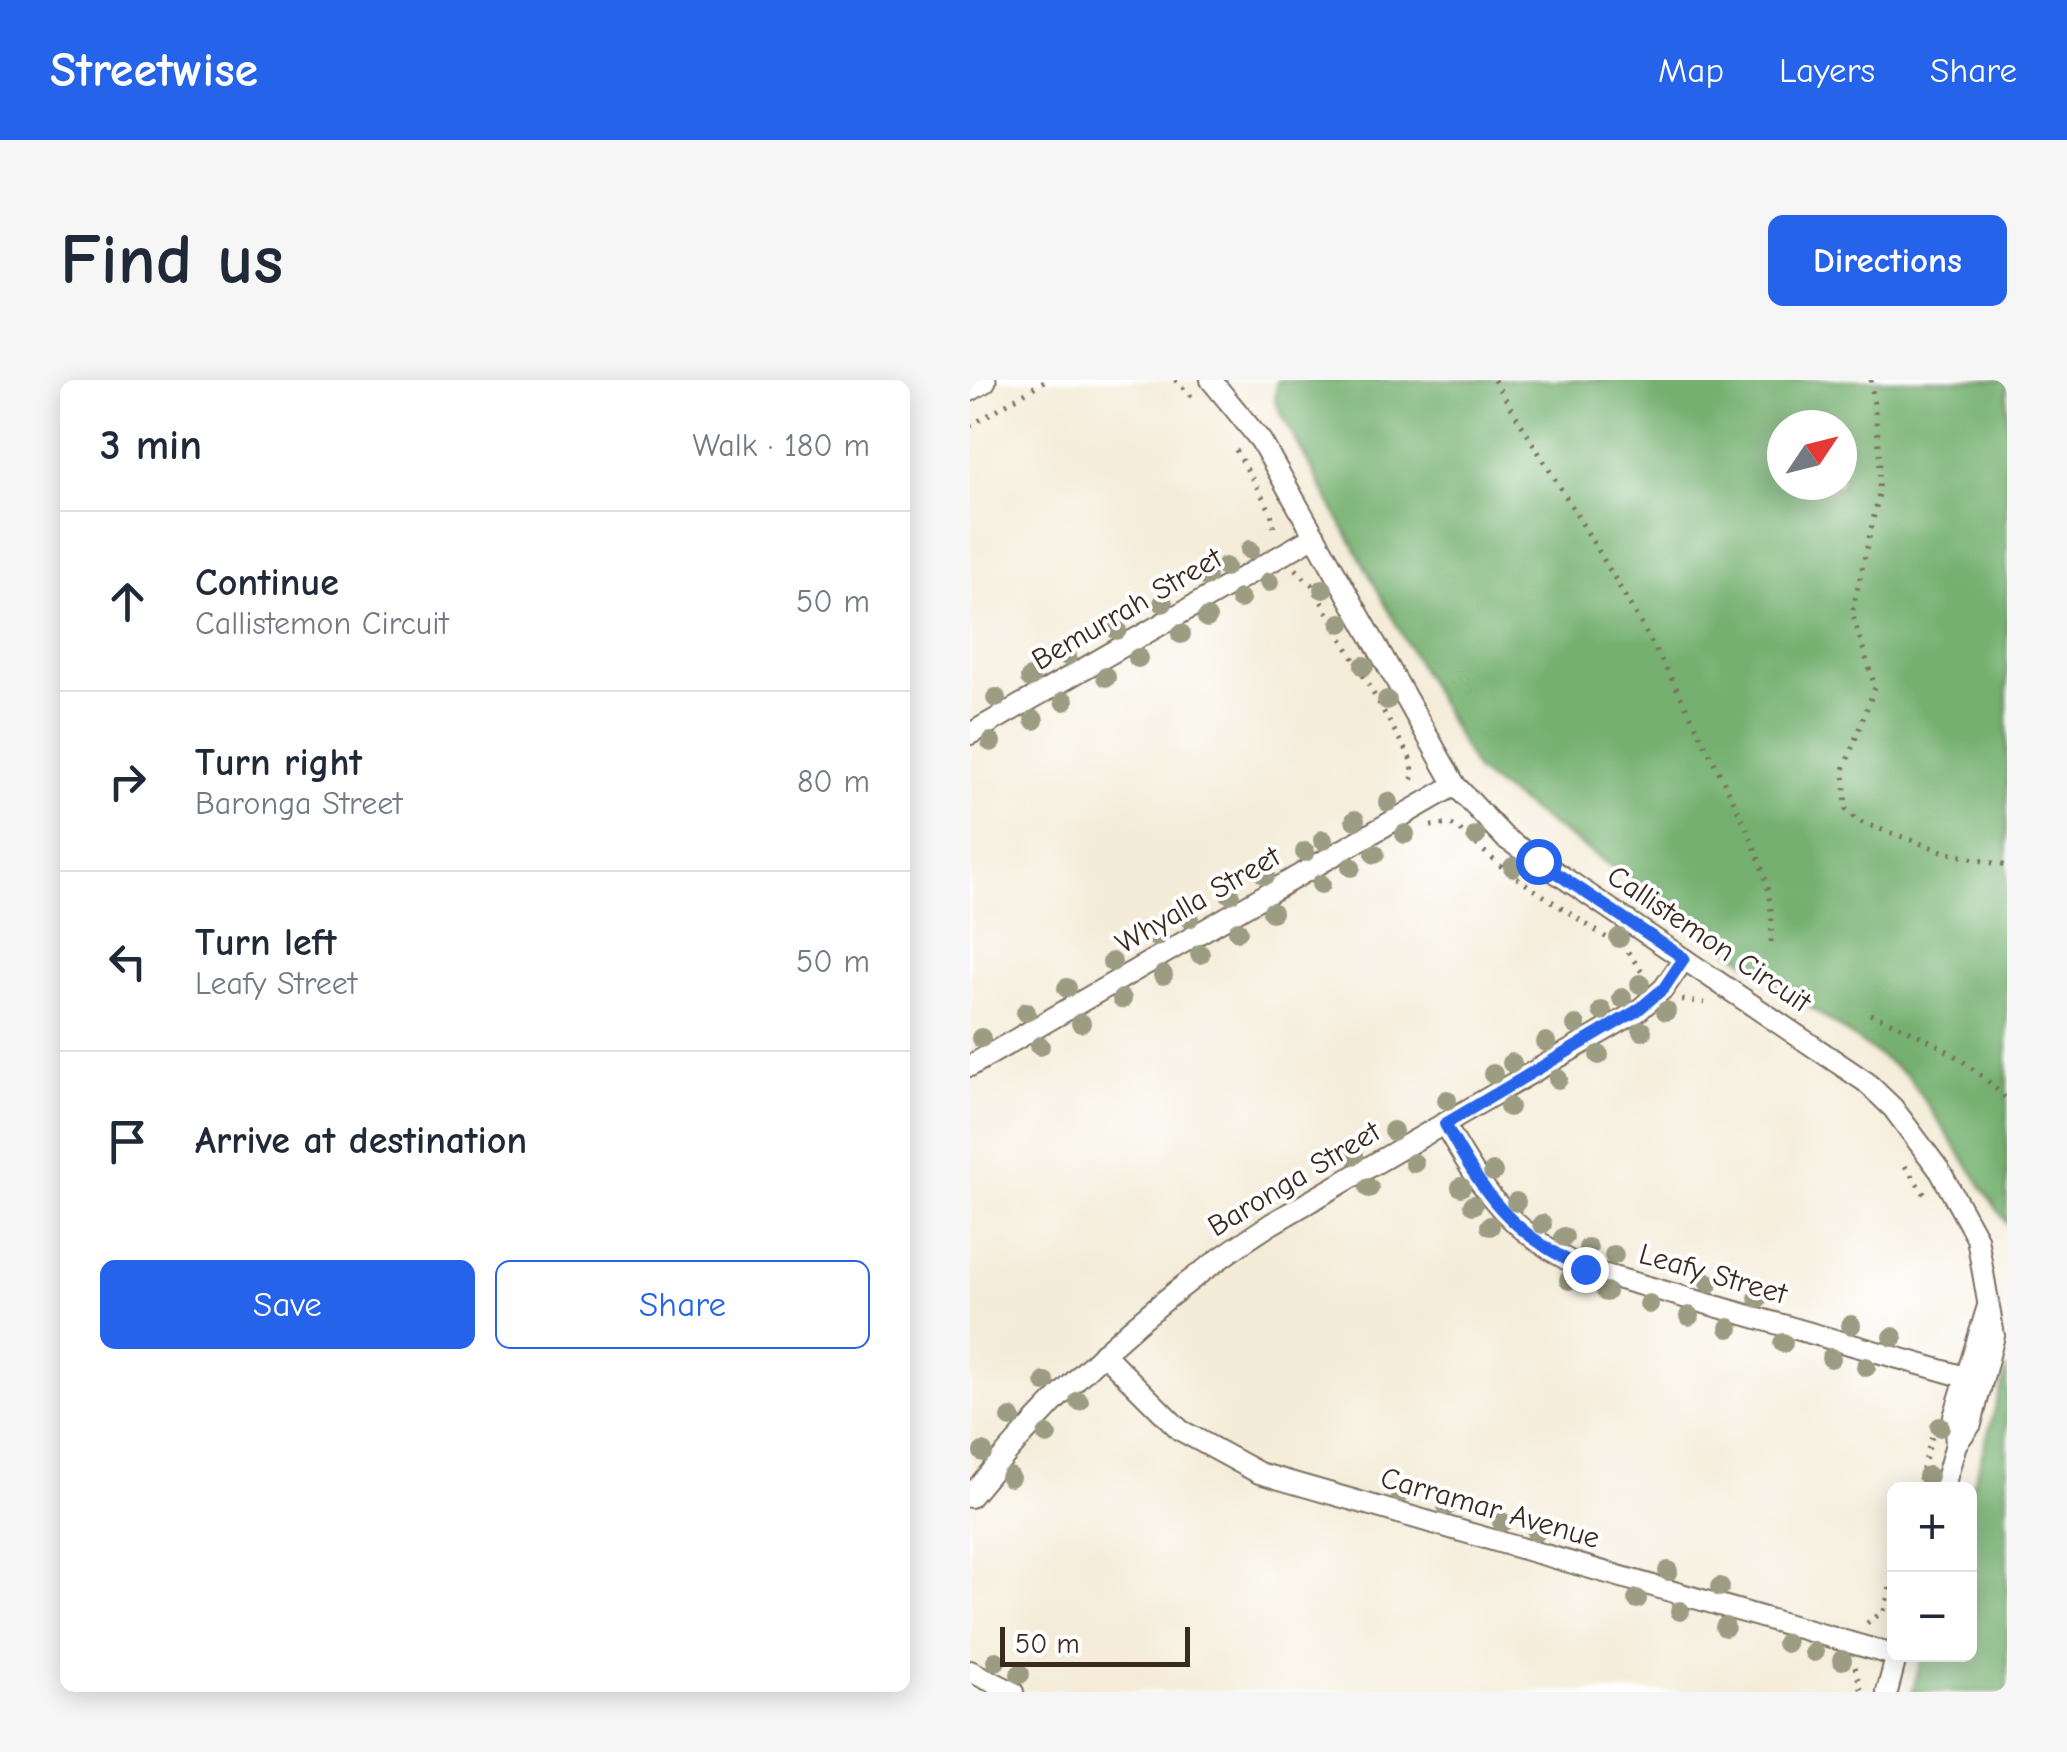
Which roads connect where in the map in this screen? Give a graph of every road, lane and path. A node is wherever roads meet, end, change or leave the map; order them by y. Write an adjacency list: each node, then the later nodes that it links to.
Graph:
1 (983, 380): 7 (street)
2 (1046, 380): 9 (path)
3 (1175, 380): 8 (path)
4 (1210, 380): 11 (street, Callistemon Circuit)
5 (1494, 380): 19 (path)
6 (1871, 380): 18 (path)
7 (970, 388)
8 (1199, 404)
9 (970, 426)
10 (1235, 448): 12 (path)
11 (1314, 536): 14 (street, Bemurrah Street); 15 (street, Callistemon Circuit)
12 (1277, 537)
13 (1294, 567): 16 (path)
14 (970, 734)
15 (1455, 786): 20 (street, Callistemon Circuit); 25 (street, Whyalla Street)
16 (1412, 792)
17 (1427, 819): 21 (path)
18 (2007, 866)
19 (1772, 942)
20 (1684, 958): 27 (street, Baronga Street); 30 (street, Callistemon Circuit)
21 (1648, 978)
22 (1678, 997): 23 (path)
23 (1718, 1012)
24 (1870, 1014): 26 (path)
25 (970, 1066)
26 (2007, 1100)
27 (1445, 1124): 31 (street, Baronga Street); 32 (street, Leafy Street)
28 (1900, 1158): 29 (path)
29 (1933, 1208)
30 (1988, 1306): 32 (street, Callistemon Circuit); 34 (street, Callistemon Circuit)
31 (1103, 1353): 37 (street, Baronga Street); 40 (street, Carramar Avenue)
32 (1965, 1377): 34 (street, Callistemon Circuit)
33 (1933, 1432): 35 (path)
34 (1956, 1444): 36 (street, Callistemon Circuit)
35 (1919, 1482)
36 (1945, 1482)
37 (970, 1497)
38 (1887, 1600): 39 (path)
39 (1866, 1630)
40 (1887, 1653)
41 (1856, 1661): 45 (path)
42 (1895, 1662): 46 (street)
43 (970, 1671): 44 (street)
44 (1013, 1692)
45 (1862, 1692)
46 (1887, 1692)

